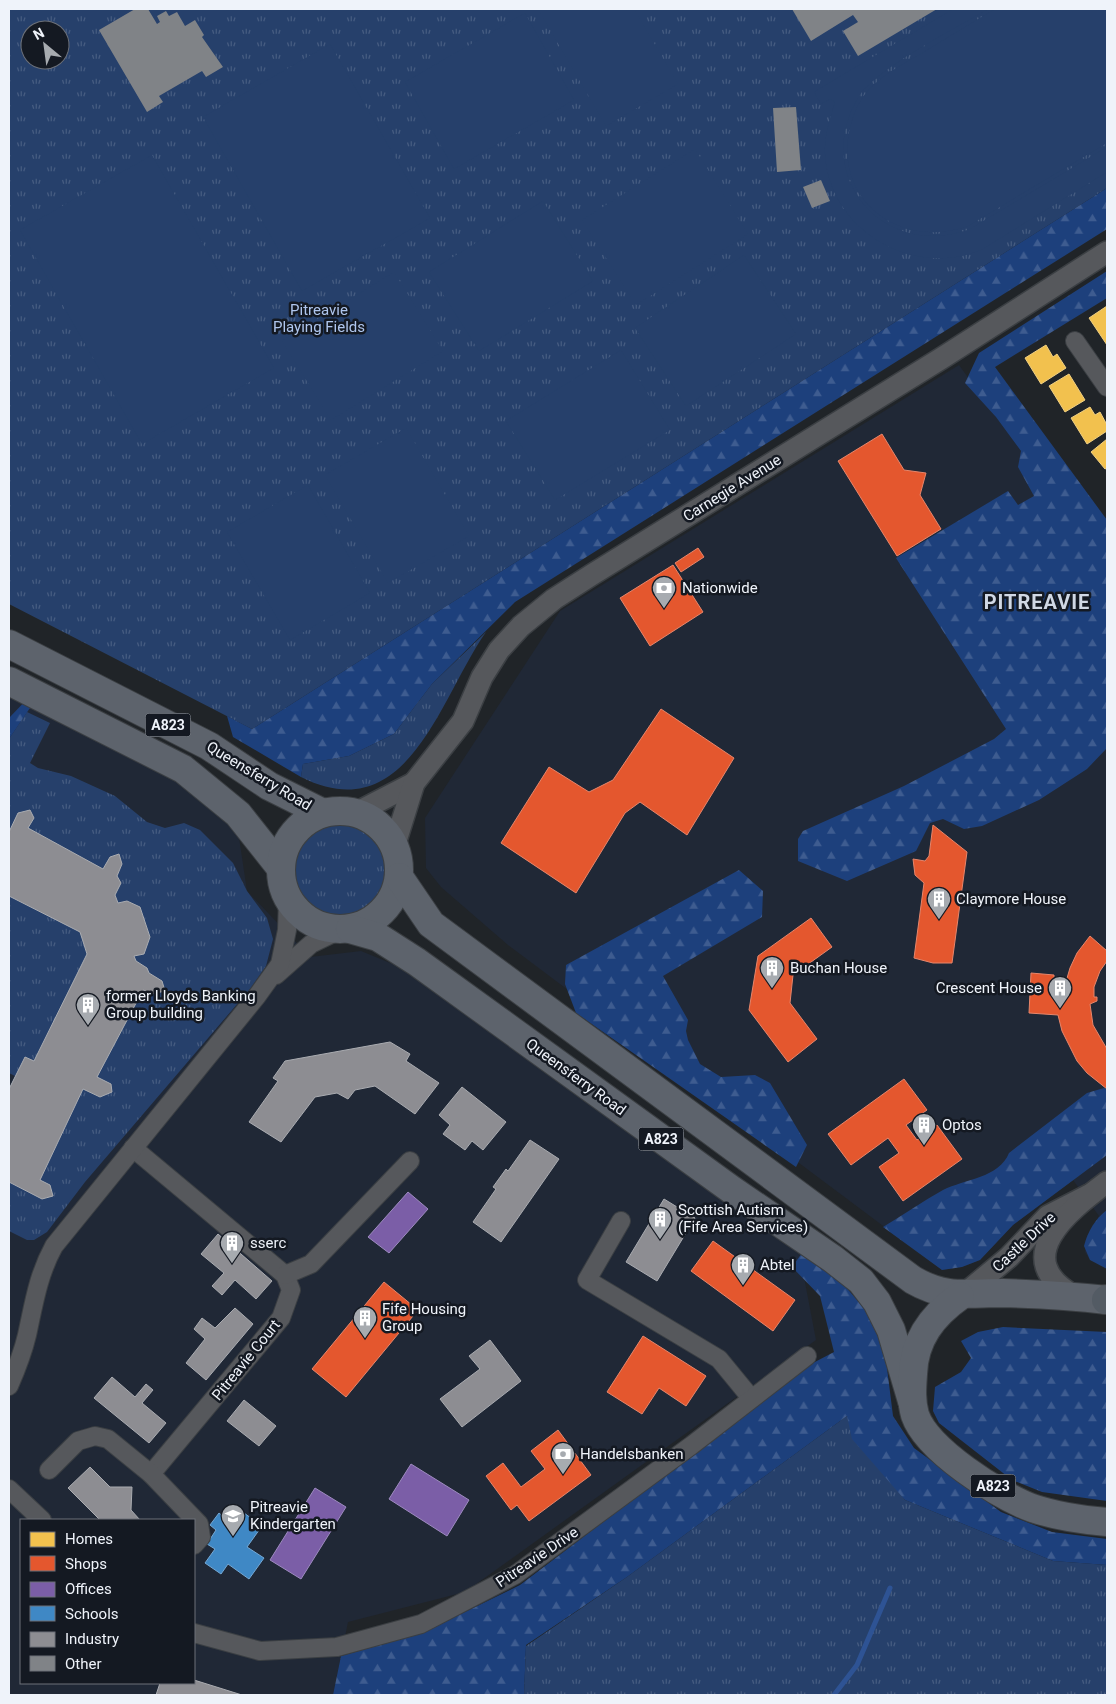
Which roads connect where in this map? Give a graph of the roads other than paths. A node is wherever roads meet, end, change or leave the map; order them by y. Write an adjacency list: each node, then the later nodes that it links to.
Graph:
1 (1107, 252): 6 (street, Carnegie Avenue)
2 (1075, 341): 3 (street)
3 (1107, 386)
4 (9, 644): 7 (main road, Queensferry Road / A823)
5 (9, 681): 10 (main road, A823)
6 (414, 783): 8 (street); 9 (street)
7 (323, 813): 8 (main road, A823); 10 (main road, A823)
8 (356, 813): 9 (main road, A823)
9 (394, 847): 11 (main road, A823)
10 (280, 867): 12 (main road, A823)
11 (399, 877): 13 (main road, A823); 21 (main road, A823)
12 (288, 900): 13 (main road, A823); 14 (street)
13 (346, 929): 14 (street); 27 (main road, Queensferry Road / A823)
14 (257, 996): 15 (street)
15 (133, 1148): 20 (street); 25 (street)
16 (410, 1161): 20 (street)
17 (1107, 1182): 18 (street, Castle Drive)
18 (1090, 1195): 21 (street, Castle Drive); 22 (street, Castle Drive)
19 (621, 1221): 26 (street)
20 (285, 1276): 29 (street, Pitreavie Court)
21 (961, 1296): 22 (main road, A823); 27 (main road, A823)
22 (1076, 1298): 23 (main road, A823)
23 (1107, 1300)
24 (807, 1356): 26 (street, Pitreavie Drive)
25 (9, 1386)
26 (751, 1398): 36 (street, Pitreavie Drive)
27 (912, 1401): 34 (main road, A823)
28 (49, 1470): 29 (street)
29 (151, 1474): 32 (street)
30 (9, 1489): 31 (street)
31 (41, 1519)
32 (194, 1519)
33 (195, 1520): 35 (street)
34 (1107, 1522)
35 (195, 1544)
36 (195, 1633)

